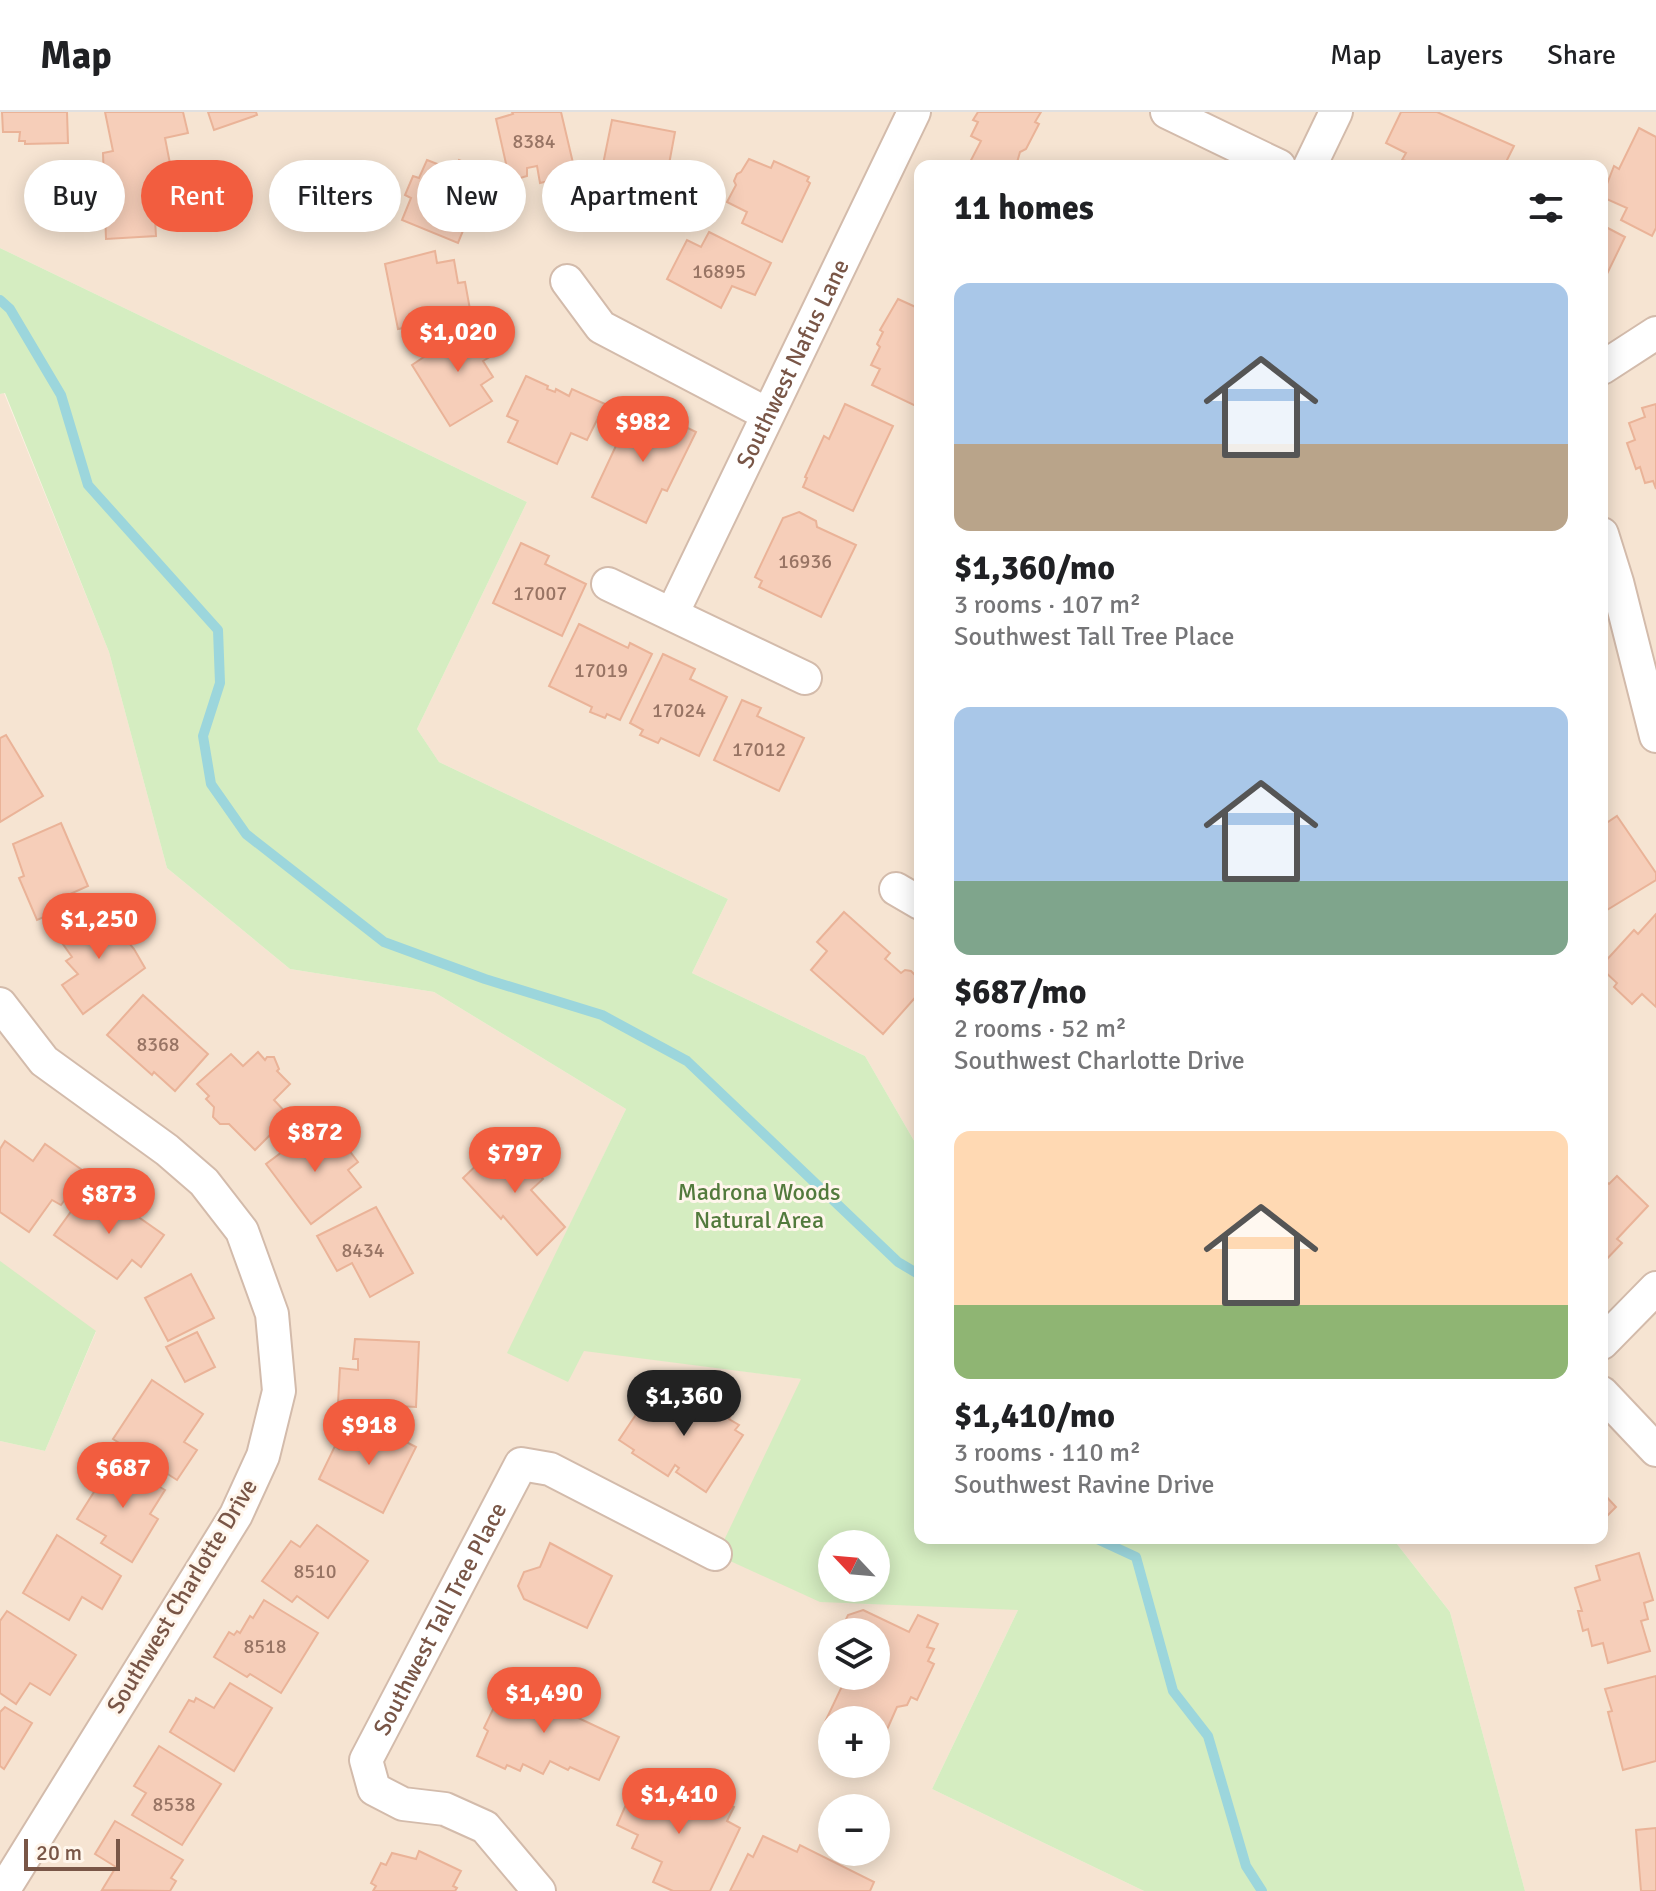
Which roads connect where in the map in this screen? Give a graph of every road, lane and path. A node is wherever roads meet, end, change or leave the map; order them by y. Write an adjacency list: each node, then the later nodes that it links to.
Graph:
1 (914, 112): 9 (street, Southwest Nafus Lane)
2 (1167, 112): 4 (street)
3 (1336, 112): 5 (street)
4 (1267, 160)
5 (1313, 160)
6 (567, 281): 9 (street)
7 (1656, 333): 8 (street)
8 (1608, 364)
9 (767, 414): 12 (street, Southwest Nafus Lane)
10 (1608, 556): 14 (street)
11 (608, 584): 12 (street)
12 (672, 614): 13 (street)
13 (805, 678)
14 (1656, 736)
15 (0, 1004): 21 (street, Southwest Charlotte Drive)
16 (1656, 1288): 17 (street)
17 (1608, 1337)
18 (1608, 1399): 19 (street)
19 (1656, 1450)
20 (715, 1554): 22 (street, Southwest Tall Tree Place)
21 (3, 1891)
22 (538, 1891)

